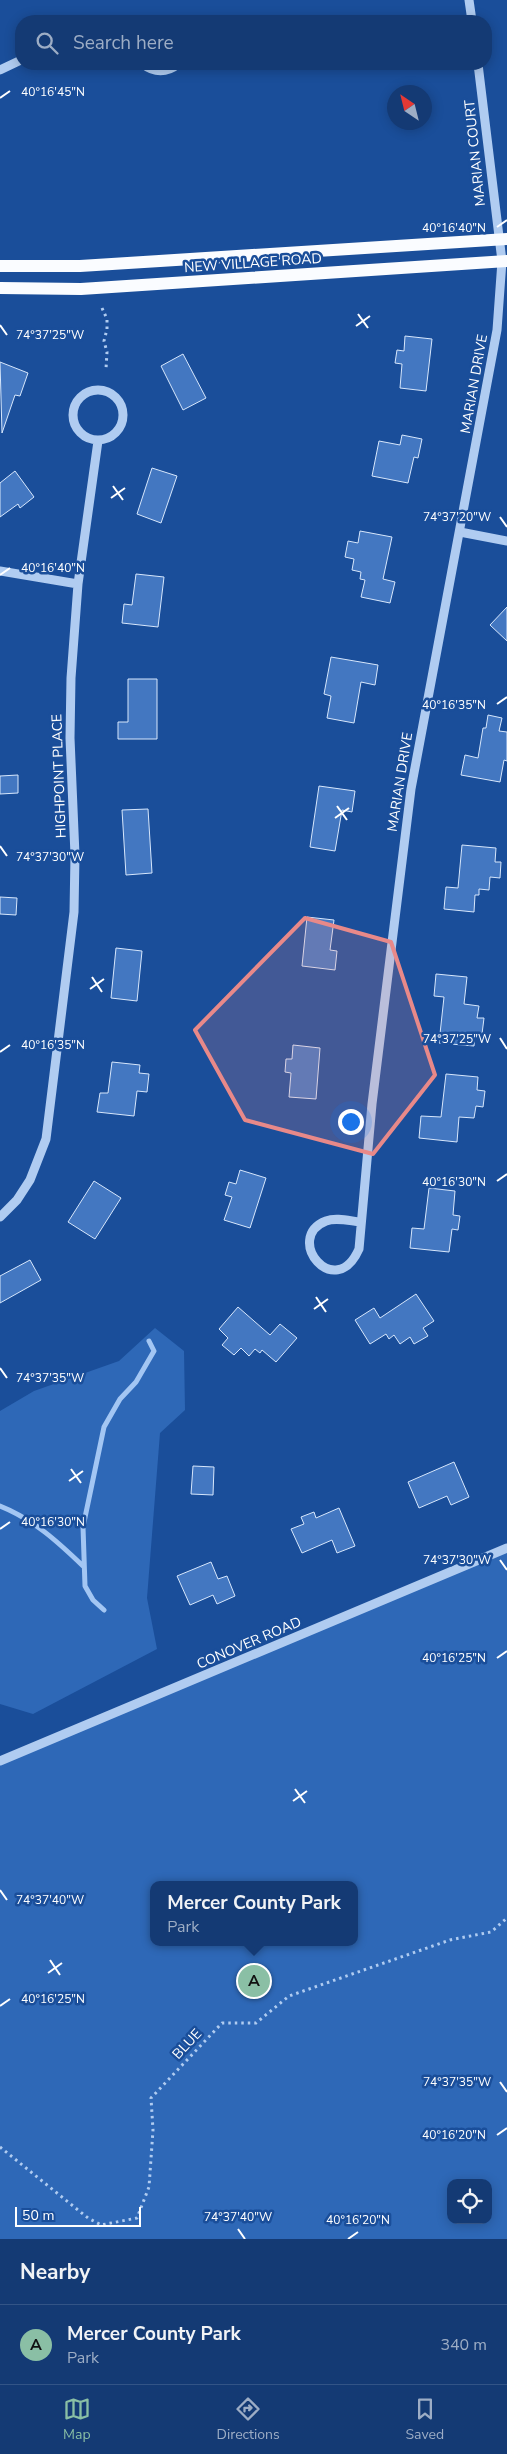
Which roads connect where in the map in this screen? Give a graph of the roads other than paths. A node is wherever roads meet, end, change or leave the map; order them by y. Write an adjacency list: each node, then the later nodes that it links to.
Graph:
1 (469, 0): 2 (street)
2 (471, 15)
3 (15, 63): 4 (street)
4 (0, 70)
5 (156, 70): 6 (street)
6 (169, 70)
7 (479, 70): 8 (street, MARIAN COURT)
8 (504, 239): 9 (street, MARIAN COURT); 10 (main road, NEW VILLAGE ROAD)
9 (505, 261): 11 (main road, NEW VILLAGE ROAD); 13 (street, MARIAN DRIVE)
10 (0, 266)
11 (0, 288)
12 (98, 441): 12 (street); 16 (street, HIGHPOINT PLACE)
13 (460, 532): 14 (street); 18 (street, MARIAN DRIVE)
14 (507, 541)
15 (0, 571): 16 (street)
16 (78, 584): 17 (street, HIGHPOINT PLACE)
17 (0, 1216)
18 (360, 1222): 18 (street, MARIAN DRIVE)
19 (507, 1548): 20 (street, CONOVER ROAD)
20 (0, 1761)

